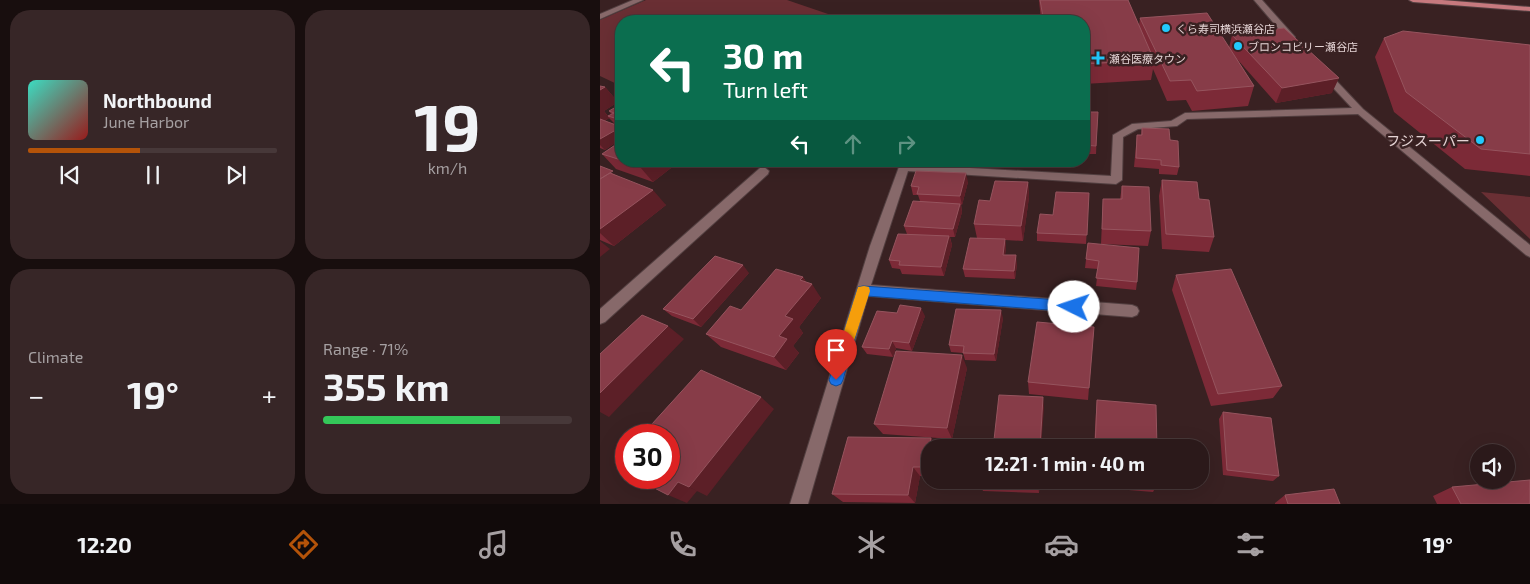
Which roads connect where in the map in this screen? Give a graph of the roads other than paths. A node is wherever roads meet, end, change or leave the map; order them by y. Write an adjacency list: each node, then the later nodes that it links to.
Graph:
1 (639, 0): 5 (street)
2 (1258, 0): 6 (street)
3 (1412, 0): 4 (main road)
4 (1530, 9)
5 (600, 17)
6 (1299, 48)
7 (1320, 69): 8 (street)
8 (1360, 111): 10 (street); 11 (street)
9 (764, 171): 13 (street)
10 (1530, 252)
11 (863, 290): 12 (street); 14 (street)
12 (1132, 311)
13 (600, 318)
14 (798, 504)

